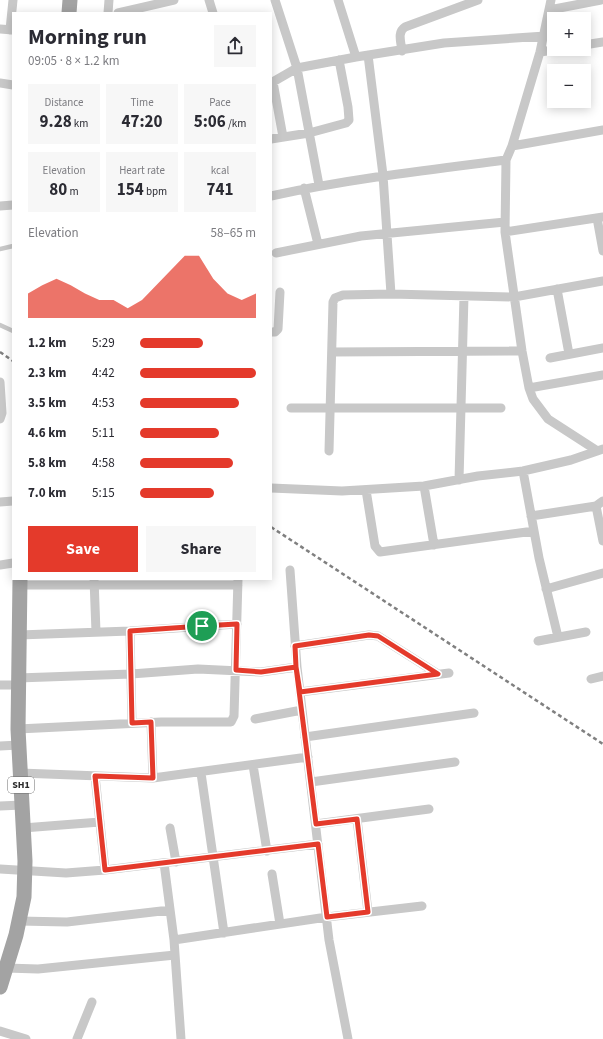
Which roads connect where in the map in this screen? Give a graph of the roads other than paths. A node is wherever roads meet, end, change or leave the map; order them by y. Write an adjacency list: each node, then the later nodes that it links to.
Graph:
1 (13, 0): 13 (street)
2 (70, 0): 14 (main road)
3 (109, 0): 15 (street)
4 (174, 0): 11 (street)
5 (209, 0): 17 (street)
6 (275, 0): 29 (street)
7 (478, 0): 23 (street)
8 (551, 0): 12 (street)
9 (601, 0): 12 (street)
10 (340, 1): 27 (street)
11 (148, 3): 16 (street)
12 (549, 10): 20 (street)
13 (13, 12)
14 (69, 12)
15 (108, 12)
16 (121, 12)
17 (213, 12)
18 (0, 29): 19 (street)
19 (12, 30)
20 (545, 36): 23 (street); 25 (street)
21 (603, 42): 22 (street)
22 (591, 44)
23 (402, 51): 26 (street)
24 (547, 51): 25 (street)
25 (540, 52): 37 (street)
26 (368, 55): 27 (street); 39 (street)
27 (356, 56): 28 (street)
28 (339, 60): 29 (street); 34 (street)
29 (297, 68): 30 (street); 34 (street)
30 (272, 82): 35 (street)
31 (0, 83): 32 (street)
32 (12, 85)
33 (603, 130): 37 (street)
34 (309, 132): 35 (street); 40 (street)
35 (284, 137): 36 (street)
36 (272, 139)
37 (512, 146): 38 (street)
38 (506, 160): 39 (street); 46 (street)
39 (383, 175): 40 (street); 48 (street)
40 (319, 185): 41 (street)
41 (304, 188): 42 (street); 49 (street)
42 (272, 196)
43 (12, 205): 44 (street)
44 (0, 206)
45 (600, 217): 47 (street); 52 (street)
46 (505, 222): 47 (street); 48 (street)
47 (506, 232): 59 (street)
48 (386, 234): 49 (street); 57 (street)
49 (318, 244): 53 (street)
50 (12, 246): 51 (lane)
51 (0, 248)
52 (603, 251)
53 (276, 253)
54 (603, 281): 55 (street)
55 (557, 289): 59 (street); 67 (street)
56 (280, 292): 62 (street)
57 (391, 294): 58 (street); 66 (street)
58 (464, 296): 59 (street); 64 (street)
59 (514, 296): 65 (street)
60 (0, 325): 61 (lane)
61 (12, 331)
62 (272, 332)
63 (603, 348): 67 (street)
64 (462, 351): 65 (street); 66 (street); 74 (street)
65 (522, 351): 71 (street)
66 (332, 352): 72 (street)
67 (569, 354): 68 (street)
68 (550, 358)
69 (603, 375): 71 (street)
70 (0, 382): 76 (street)
71 (529, 388): 77 (street)
72 (331, 407): 73 (street); 74 (street); 78 (street)
73 (291, 408)
74 (461, 408): 75 (street); 80 (street)
75 (501, 408)
76 (0, 419)
77 (600, 450): 79 (street)
78 (329, 451)
79 (523, 471): 80 (street); 87 (street)
80 (459, 480): 81 (street)
81 (424, 486): 83 (street); 90 (street)
82 (272, 488): 83 (street)
83 (366, 490): 90 (street)
84 (12, 501): 85 (street)
85 (0, 502)
86 (599, 504): 87 (street); 89 (street)
87 (531, 516): 88 (street)
88 (534, 531): 90 (street); 98 (street)
89 (603, 541)
90 (434, 545)
91 (12, 563): 92 (street)
92 (0, 565)
93 (290, 570): 106 (street)
94 (603, 573): 98 (street)
95 (20, 582): 96 (street); 103 (main road, SH1)
96 (94, 582): 97 (street); 101 (street)
97 (238, 582): 99 (street)
98 (546, 589): 104 (street)
99 (237, 624): 100 (street); 108 (street)
100 (130, 631): 101 (street); 110 (street)
101 (96, 632): 103 (street)
102 (586, 632): 104 (street)
103 (19, 635): 114 (main road, SH1)
104 (558, 637): 105 (street)
105 (538, 641)
106 (295, 646): 107 (street); 111 (street)
107 (296, 667): 108 (street); 116 (street)
108 (236, 670): 110 (street); 120 (street)
109 (449, 673): 111 (street)
110 (131, 674): 114 (street); 121 (street)
111 (438, 674): 116 (street)
112 (603, 676): 113 (street)
113 (591, 679)
114 (18, 682): 115 (street); 122 (main road, SH1)
115 (0, 685)
116 (300, 692): 117 (street)
117 (302, 710): 119 (street); 123 (street)
118 (474, 713): 123 (street)
119 (255, 720)
120 (151, 722): 121 (street); 132 (street)
121 (132, 723): 122 (street)
122 (18, 729): 125 (main road, SH1)
123 (305, 737): 126 (street)
124 (0, 746): 125 (street)
125 (19, 746): 130 (main road, SH1)
126 (308, 758): 128 (street); 133 (street)
127 (454, 762): 133 (street)
128 (253, 765): 129 (street); 143 (street)
129 (201, 772): 132 (street); 144 (street)
130 (20, 773): 131 (street); 134 (main road, SH1)
131 (95, 776): 132 (street); 138 (street)
132 (153, 778)
133 (311, 782): 139 (street)
134 (22, 805): 135 (street); 140 (main road, SH1)
135 (0, 806)
136 (429, 809): 137 (street)
137 (357, 819): 139 (street); 153 (street)
138 (100, 822): 140 (street); 148 (street)
139 (316, 824): 142 (street)
140 (23, 828): 149 (main road, SH1)
141 (170, 828): 145 (street)
142 (318, 844): 143 (street); 154 (street)
143 (267, 851): 144 (street)
144 (215, 858): 145 (street); 157 (street)
145 (176, 862): 146 (street)
146 (164, 863): 148 (street); 152 (street)
147 (0, 870): 149 (street)
148 (105, 870): 149 (street)
149 (24, 871): 155 (main road, SH1)
150 (272, 874): 156 (street)
151 (422, 906): 153 (street)
152 (170, 910): 155 (street); 158 (street)
153 (368, 912): 154 (street)
154 (327, 917): 156 (street); 167 (street)
155 (19, 921): 160 (main road, SH1)
156 (280, 924): 157 (street)
157 (224, 933): 158 (street)
158 (174, 940): 159 (street)
159 (175, 955): 160 (street); 166 (street)
160 (6, 968): 161 (main road, SH1)
161 (0, 987)
162 (92, 1002): 165 (street)
163 (0, 1031): 164 (street)
164 (26, 1039)
165 (77, 1039)
166 (180, 1039)
167 (348, 1039)

